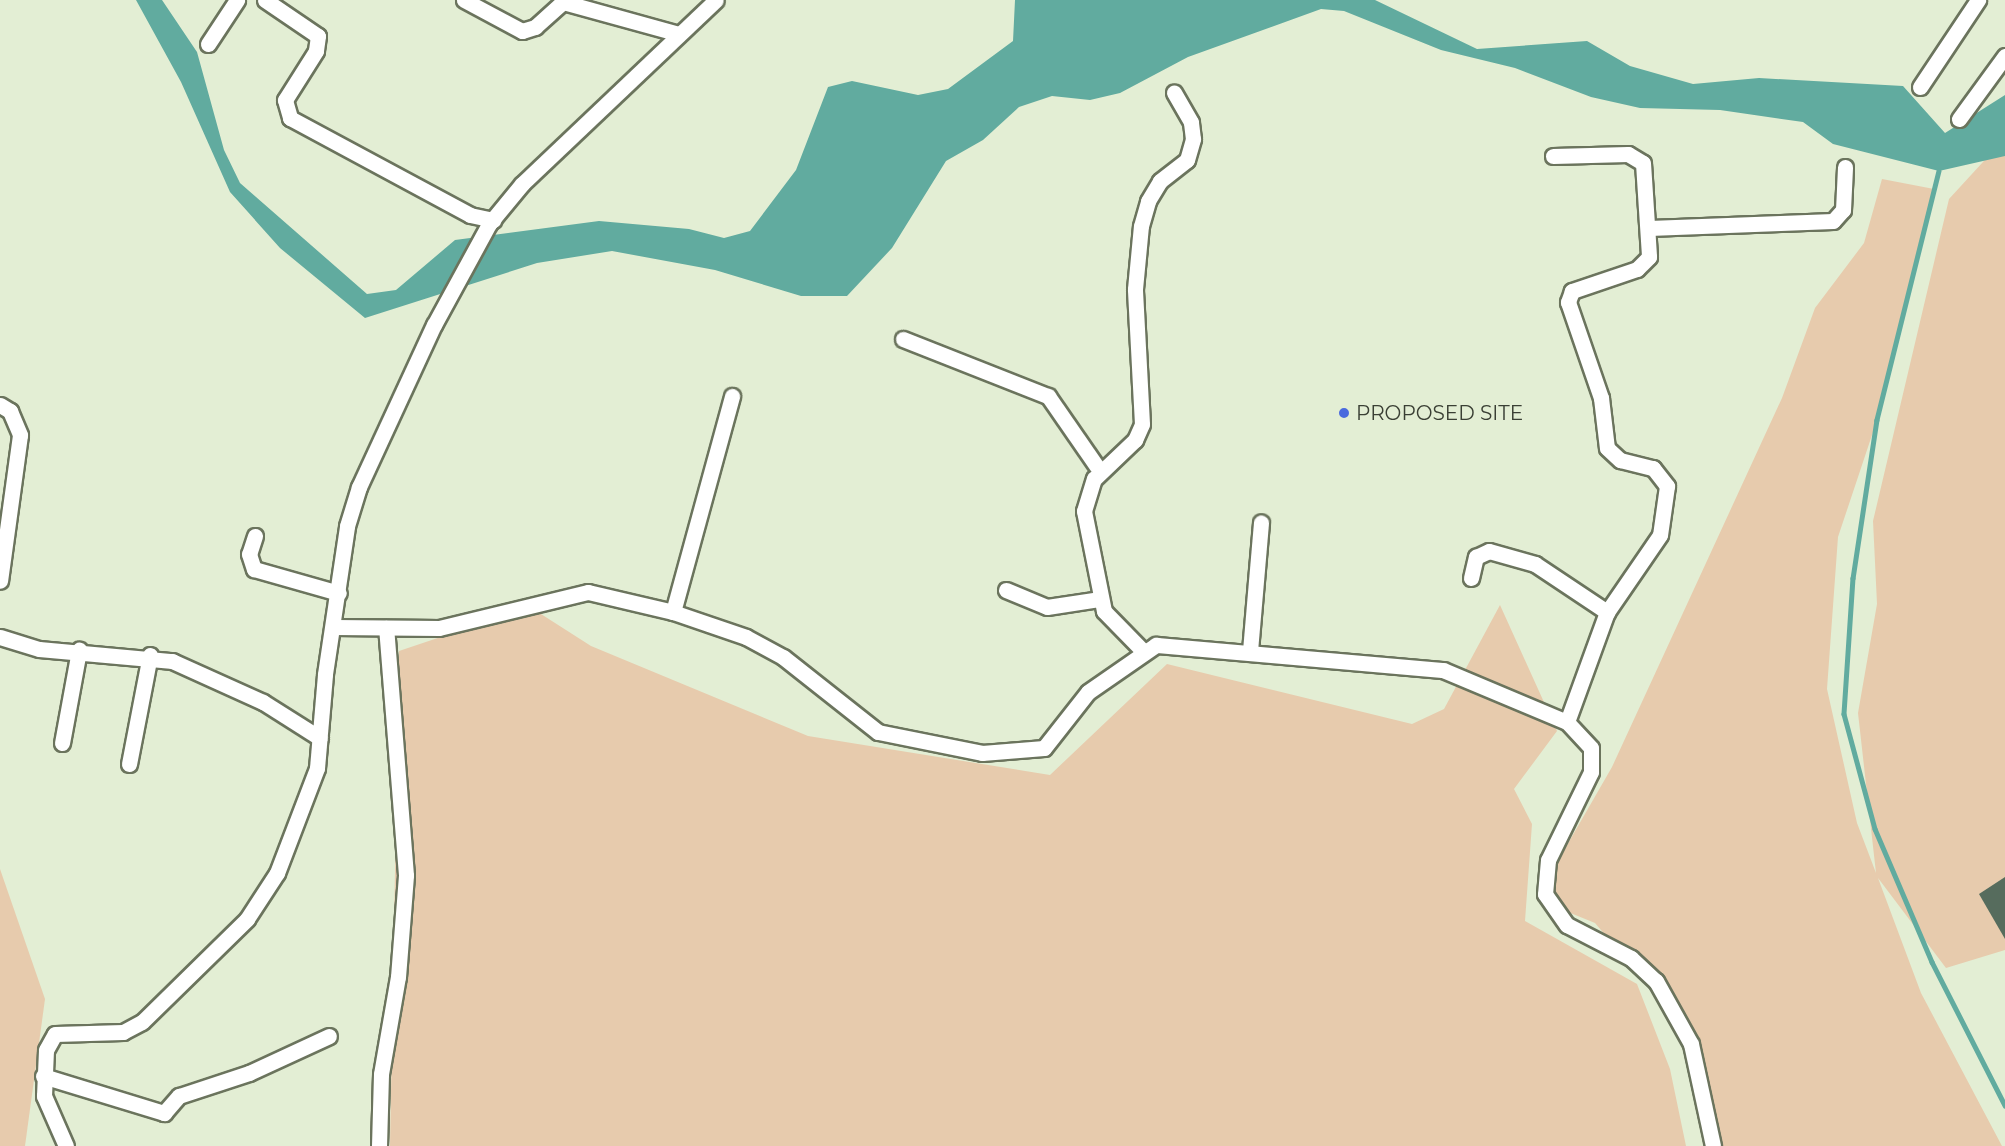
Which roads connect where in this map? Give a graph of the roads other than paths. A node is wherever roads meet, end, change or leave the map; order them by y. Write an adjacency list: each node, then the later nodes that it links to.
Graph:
1 (237, 0): 7 (street)
2 (265, 0): 14 (street)
3 (464, 0): 6 (street)
4 (716, 0): 6 (street)
5 (1978, 0): 9 (street)
6 (679, 34): 14 (street)
7 (208, 44)
8 (2005, 56): 11 (street)
9 (1920, 87)
10 (1174, 92): 19 (street)
11 (1959, 119)
12 (1553, 156): 15 (street)
13 (1845, 167): 15 (street)
14 (491, 222): 25 (street)
15 (1649, 228): 28 (street)
16 (903, 339): 19 (street)
17 (732, 396): 27 (street)
18 (0, 405): 23 (street)
19 (1100, 471): 26 (street)
20 (1261, 522): 34 (street)
21 (255, 536): 25 (street)
22 (1471, 578): 28 (street)
23 (0, 581)
24 (1006, 590): 26 (street)
25 (339, 593): 29 (street)
26 (1100, 599): 33 (street)
27 (673, 612): 30 (street); 33 (street)
28 (1607, 612): 36 (street)
29 (334, 627): 30 (street); 37 (street)
30 (386, 628): 43 (street)
31 (0, 637): 32 (street)
32 (79, 650): 35 (street); 38 (street)
33 (1143, 651): 34 (street)
34 (1250, 651): 36 (street)
35 (150, 655): 37 (street); 39 (street)
36 (1567, 722): 44 (street)
37 (320, 738): 41 (street)
38 (62, 743)
39 (129, 764)
40 (329, 1036): 41 (street)
41 (43, 1076): 42 (street)
42 (66, 1146)
43 (379, 1146)
44 (1713, 1146)

